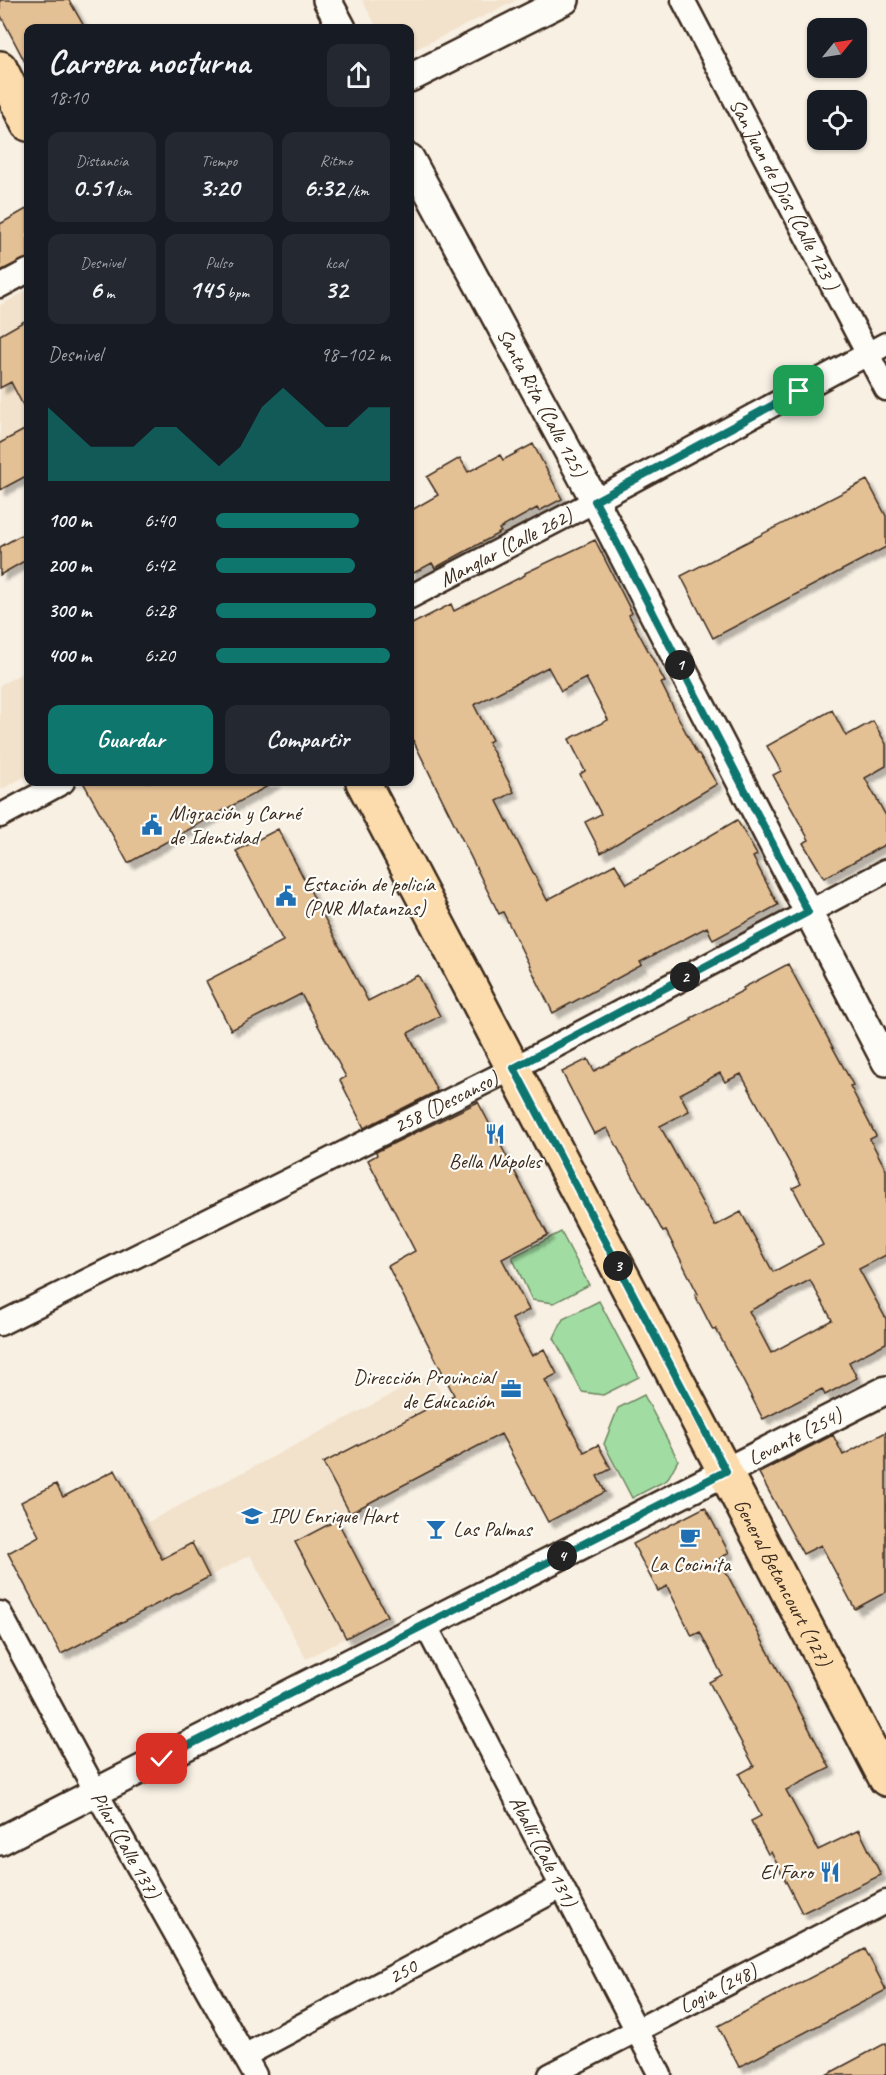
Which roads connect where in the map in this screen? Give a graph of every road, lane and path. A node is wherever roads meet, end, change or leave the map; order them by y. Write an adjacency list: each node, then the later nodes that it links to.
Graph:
1 (327, 0): 4 (street)
2 (565, 0): 6 (street)
3 (683, 0): 11 (street, San Juan de Díos (Calle 123 ))
4 (340, 24)
5 (0, 68): 7 (main road)
6 (414, 76)
7 (24, 116)
8 (414, 165): 13 (street, Santa Rita (Calle 125))
9 (24, 273): 10 (street)
10 (0, 286)
11 (877, 349): 12 (street, San Juan de Díos (Calle 123 )); 13 (street, Manglar (Calle 262))
12 (886, 389)
13 (595, 501): 14 (street, Manglar (Calle 262)); 19 (street, Santa Rita (Calle 125))
14 (414, 595)
15 (56, 786): 17 (street)
16 (365, 786): 21 (main road, General Betancourt (127))
17 (0, 816)
18 (886, 872): 19 (street, 258 (Descanso))
19 (808, 912): 20 (street, Santa Rita (Calle 125)); 21 (street, 258 (Descanso))
20 (886, 1062)
21 (514, 1068): 22 (street, 258 (Descanso)); 24 (main road, General Betancourt (127))
22 (0, 1324)
23 (886, 1390): 24 (street, Levante (254))
24 (726, 1471): 26 (street, Levante (254)); 27 (main road, General Betancourt (127))
25 (0, 1613): 28 (street, Pilar (Calle 137))
26 (426, 1626): 28 (street, Levante (254)); 30 (street, Aballí (Cale 131))
27 (886, 1779)
28 (96, 1792): 29 (street, Levante (254)); 33 (street, Pilar (Calle 137))
29 (0, 1841)
30 (561, 1887): 32 (street, Aballí (Cale 131)); 33 (street, 250)
31 (886, 1902): 32 (street, Logia (248))
32 (637, 2030): 34 (street, Logia (248)); 35 (street, Aballí (Cale 131))
33 (250, 2065)
34 (550, 2075)
35 (660, 2075)

